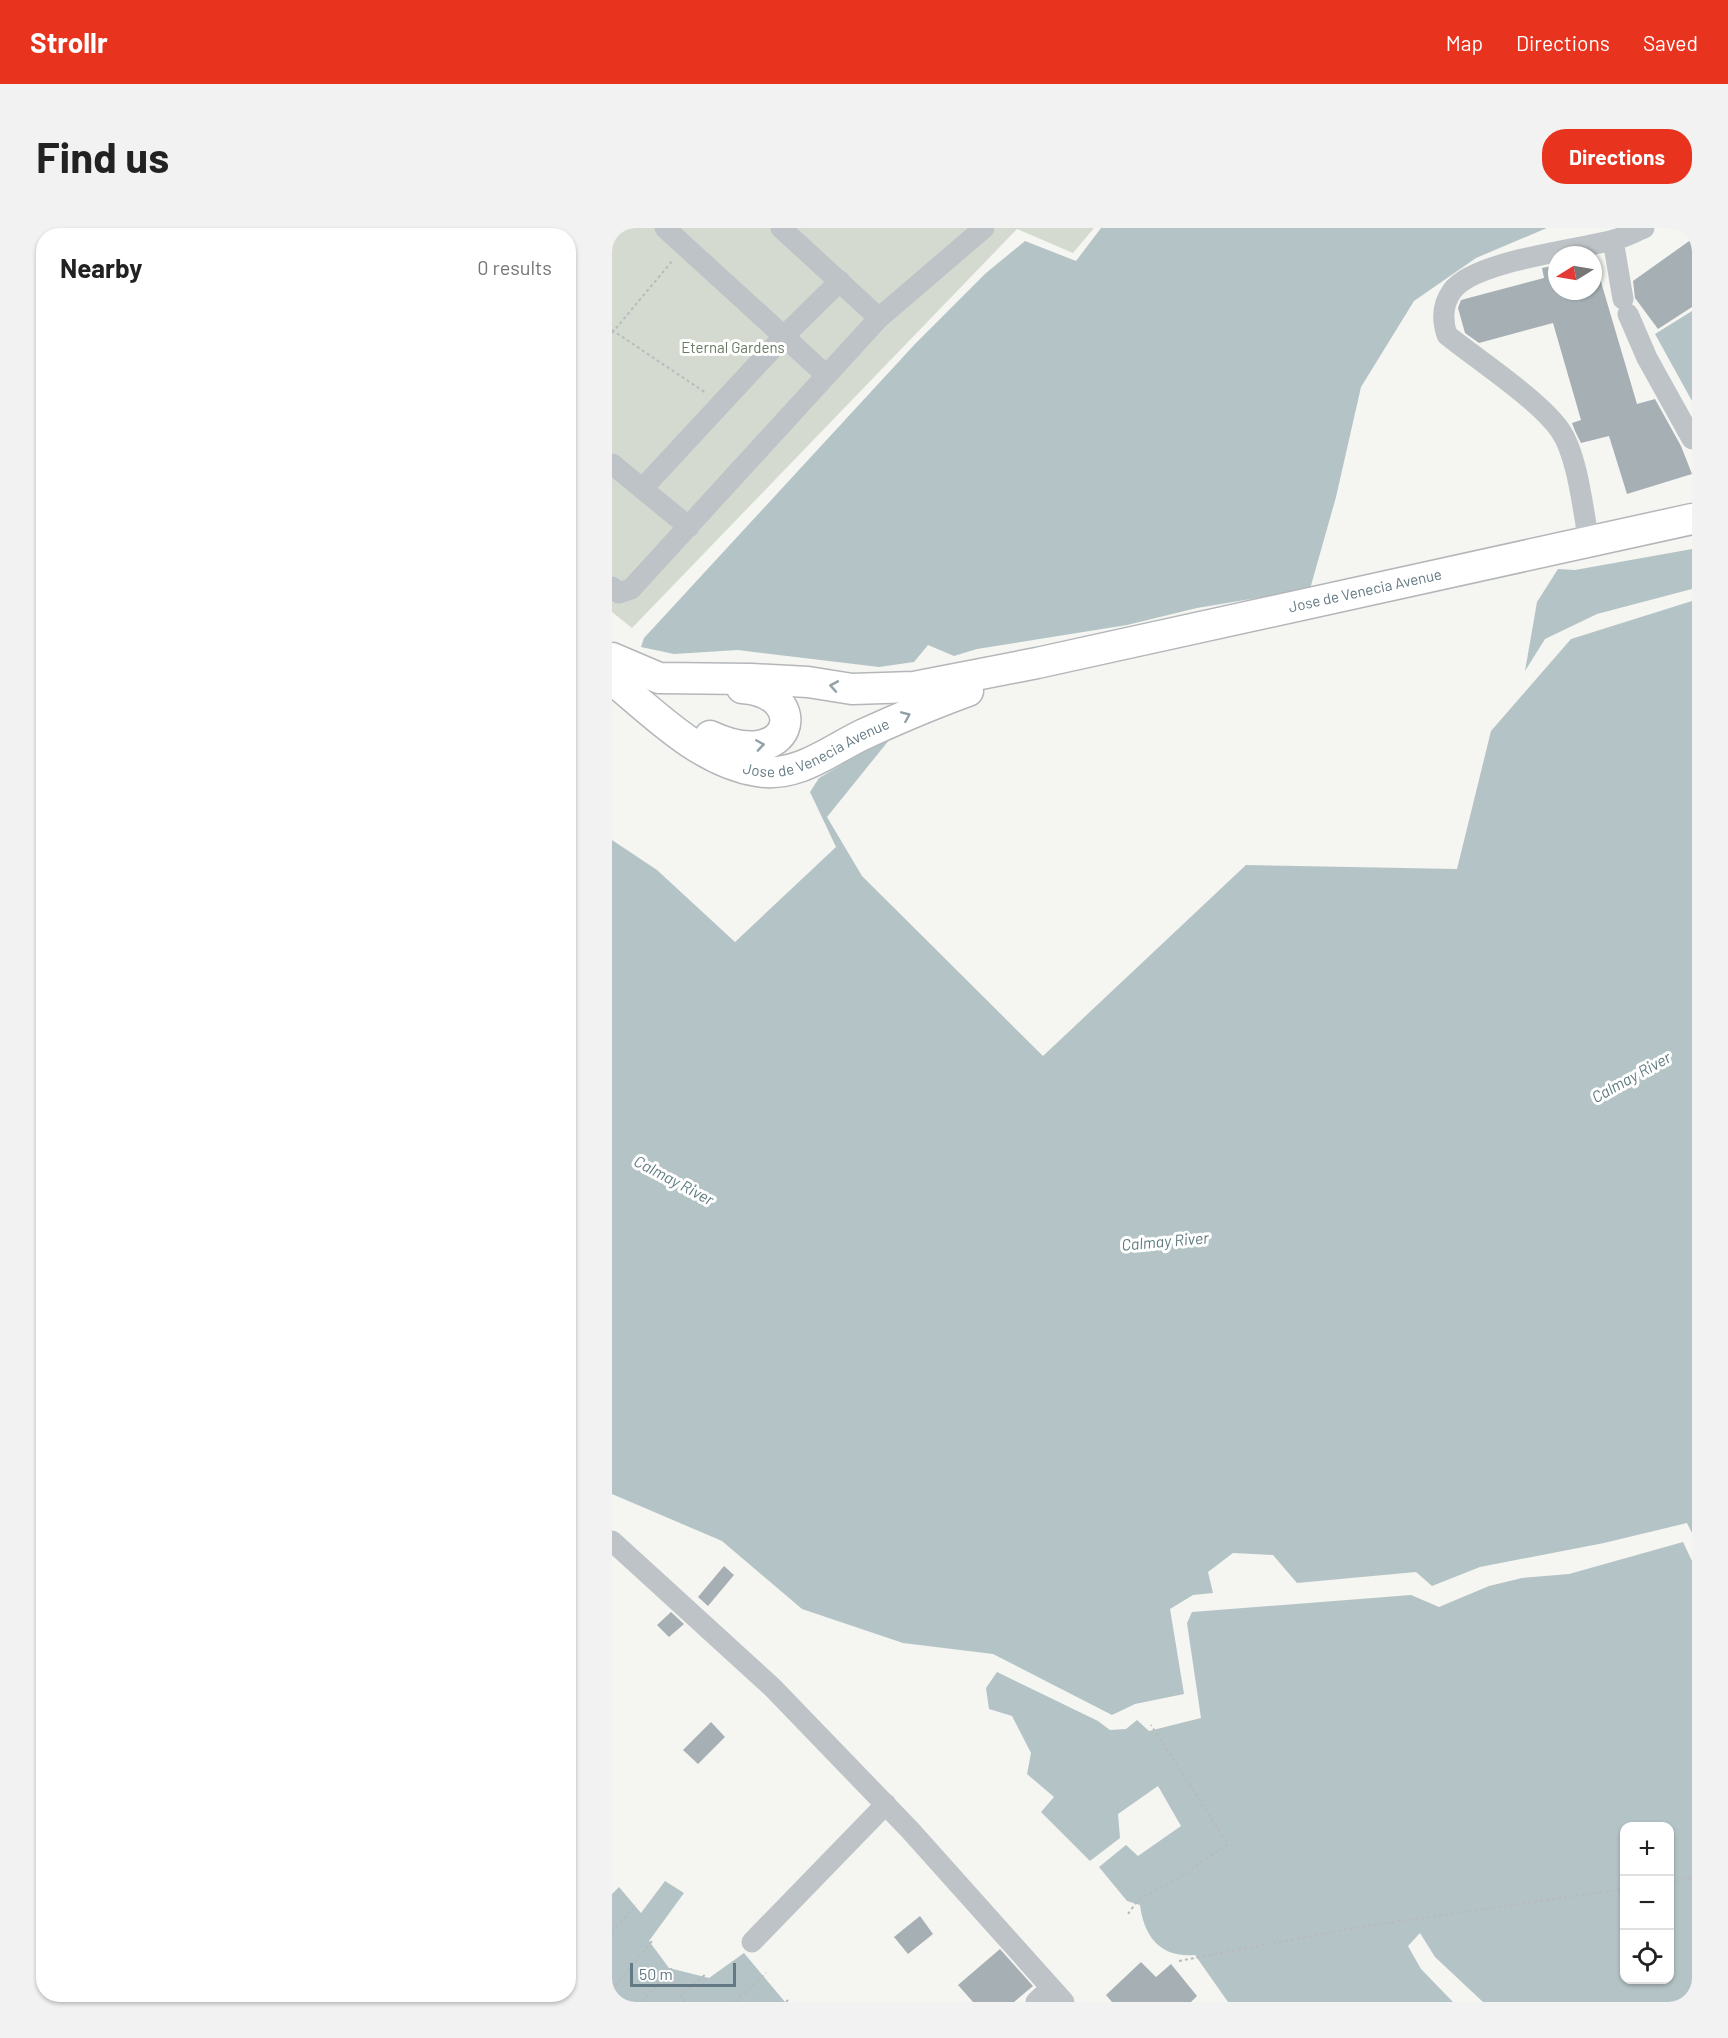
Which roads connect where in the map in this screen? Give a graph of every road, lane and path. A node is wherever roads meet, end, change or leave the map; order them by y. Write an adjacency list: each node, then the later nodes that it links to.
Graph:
1 (665, 228): 6 (street)
2 (781, 228): 7 (street)
3 (983, 228): 8 (street)
4 (1644, 228): 5 (street)
5 (1613, 240): 13 (street); 18 (street)
6 (685, 246): 9 (path); 10 (street)
7 (840, 280): 8 (street); 10 (street)
8 (879, 318): 11 (street)
9 (612, 331): 12 (path)
10 (784, 336): 11 (street); 12 (street)
11 (826, 375): 17 (street)
12 (720, 404): 15 (street)
13 (1692, 439)
14 (612, 464): 15 (street)
15 (642, 489): 17 (street)
16 (1692, 519): 18 (highway, Jose de Venecia Avenue)
17 (689, 527): 19 (street)
18 (1589, 542): 21 (highway, Jose de Venecia Avenue)
19 (612, 587)
20 (612, 658): 22 (highway, Jose de Venecia Avenue)
21 (1037, 663): 22 (highway, Jose de Venecia Avenue, one-way to 22); 24 (highway, Jose de Venecia Avenue, one-way to 21)
22 (659, 678): 24 (highway, one-way to 22)
23 (612, 679): 24 (highway, Jose de Venecia Avenue)
24 (647, 708)
25 (612, 1540): 27 (street)
26 (1151, 1725): 32 (path)
27 (886, 1804): 35 (street); 41 (street)
28 (1692, 1878): 29 (path)
29 (1674, 1881)
30 (1620, 1890): 36 (path)
31 (636, 1905): 33 (path)
32 (1128, 1914)
33 (612, 1932)
34 (652, 1941): 40 (path)
35 (752, 1942)
36 (1179, 1961)
37 (673, 1967): 42 (path)
38 (766, 1973): 44 (path)
39 (706, 1974): 43 (path)
40 (612, 1990)
41 (1051, 1997)
42 (642, 2002)
43 (685, 2002)
44 (735, 2002)

